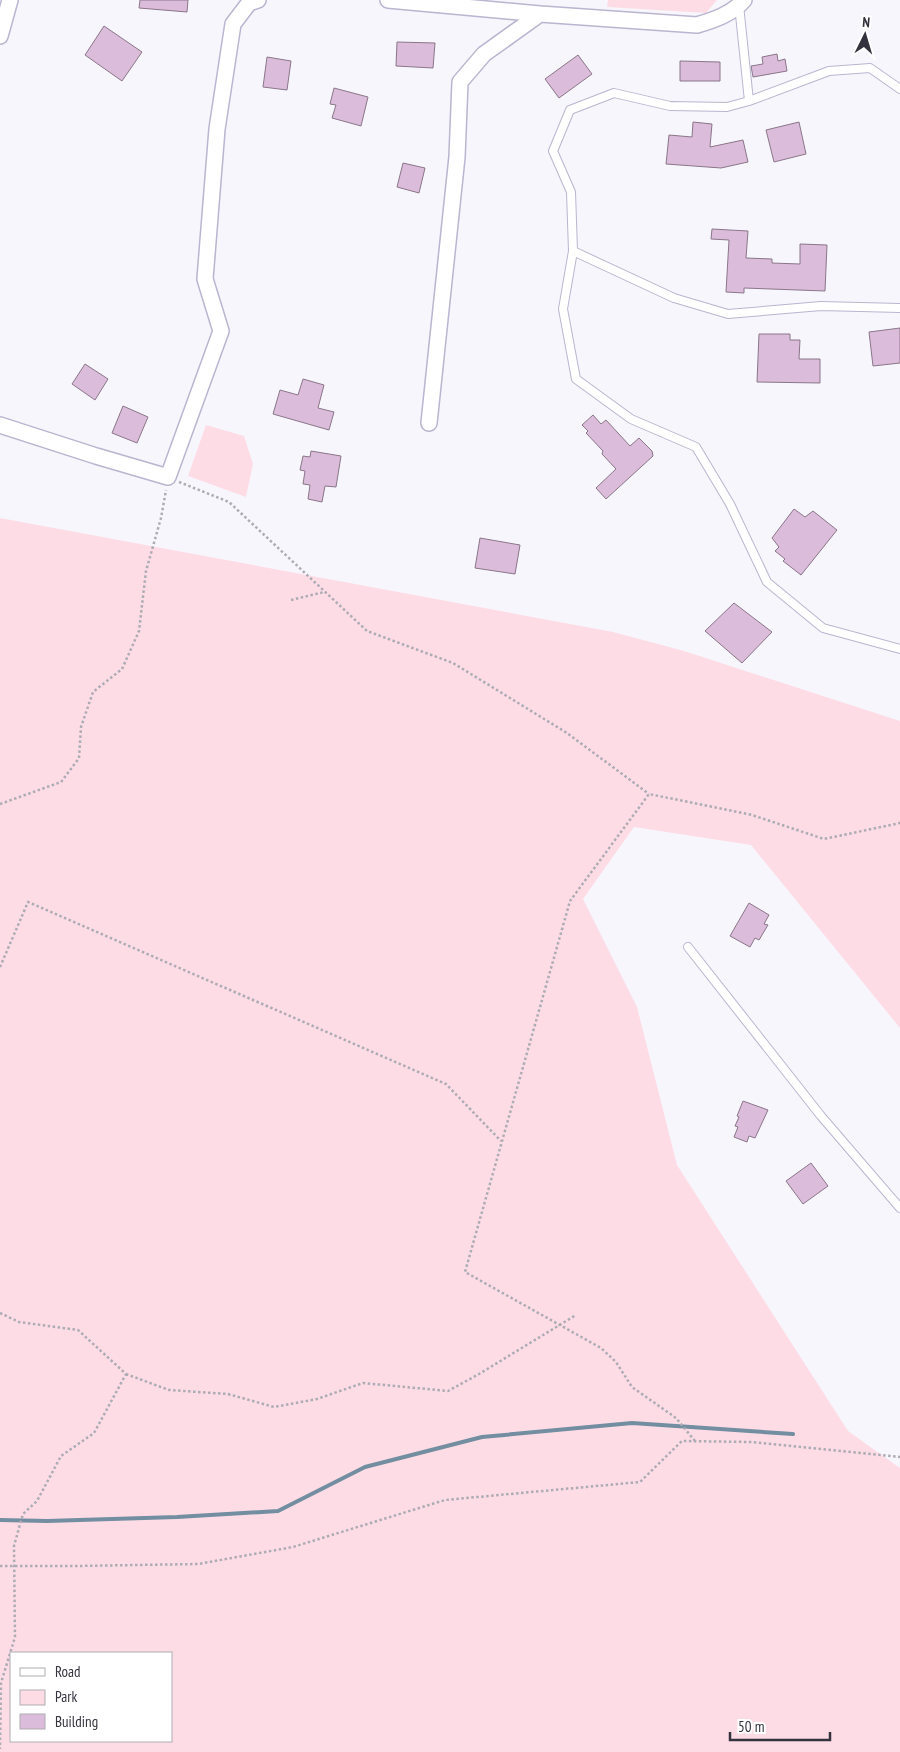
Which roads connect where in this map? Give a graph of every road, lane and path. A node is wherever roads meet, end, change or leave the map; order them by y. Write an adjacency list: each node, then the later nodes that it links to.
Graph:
1 (10, 0): 6 (street)
2 (258, 0): 13 (street)
3 (388, 0): 5 (street)
4 (741, 3): 5 (street); 8 (lane)
5 (540, 14): 11 (street)
6 (0, 36)
7 (900, 90): 8 (lane)
8 (749, 101): 9 (lane)
9 (574, 250): 10 (lane); 16 (lane)
10 (900, 308)
11 (429, 423)
12 (0, 425): 13 (street)
13 (168, 477): 14 (path); 18 (path)
14 (324, 592): 15 (path); 17 (path)
15 (291, 600)
16 (900, 650)
17 (649, 794): 19 (path); 22 (path)
18 (0, 804)
19 (900, 823)
20 (688, 948): 23 (lane)
21 (0, 967): 22 (path)
22 (501, 1141): 26 (path)
23 (900, 1208)
24 (0, 1313): 27 (path)
25 (576, 1316): 26 (path)
26 (560, 1325): 27 (path); 28 (path)
27 (126, 1374): 31 (path)
28 (695, 1441): 29 (path); 31 (path)
29 (900, 1456)
30 (0, 1566): 31 (path)
31 (14, 1566): 32 (path)
32 (10, 1652)
33 (10, 1653): 34 (path)
34 (0, 1749)

